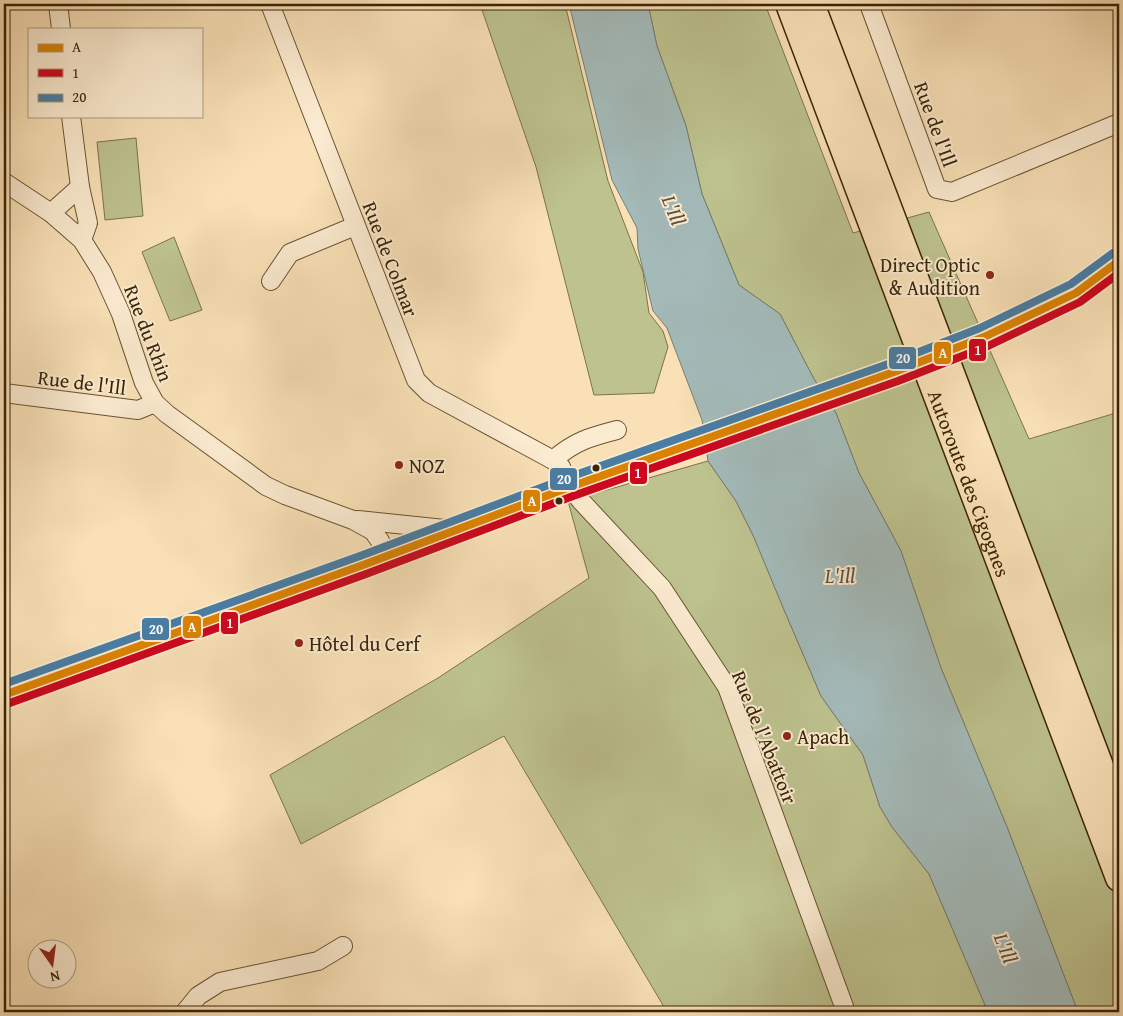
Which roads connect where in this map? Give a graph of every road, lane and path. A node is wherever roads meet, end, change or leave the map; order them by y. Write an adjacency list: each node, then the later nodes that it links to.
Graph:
1 (58, 4): 6 (street)
2 (270, 4): 12 (street, Rue de Colmar)
3 (789, 4): 27 (highway, Autoroute des Cigognes)
4 (811, 4): 26 (highway, Autoroute des Cigognes)
5 (869, 4): 8 (street, Rue de l'Ill)
6 (61, 28)
7 (71, 118): 10 (street)
8 (1119, 123)
9 (4, 182): 11 (street, Rue du Rhin)
10 (80, 187): 11 (street); 13 (street)
11 (51, 213): 13 (street, Rue du Rhin)
12 (355, 226): 15 (street); 19 (street, Rue de Colmar)
13 (82, 240): 17 (street, Rue du Rhin)
14 (1119, 260): 20 (main road, bridge)
15 (270, 281)
16 (4, 393): 17 (street, Rue de l'Ill)
17 (155, 403): 21 (street, Rue du Rhin)
18 (617, 430): 19 (street)
19 (553, 460): 20 (street, Rue de Colmar)
20 (570, 487): 23 (main road); 30 (street, Rue de l'Abattoir)
21 (353, 520): 22 (street, Rue du Rhin); 24 (street, Rue du Rhin)
22 (374, 521): 23 (street, Rue du Rhin); 24 (street, Rue du Rhin)
23 (457, 530): 24 (main road)
24 (393, 554): 25 (main road)
25 (4, 695)
26 (1119, 816)
27 (1119, 878)
28 (343, 946): 29 (street)
29 (186, 1012)
30 (846, 1012)

